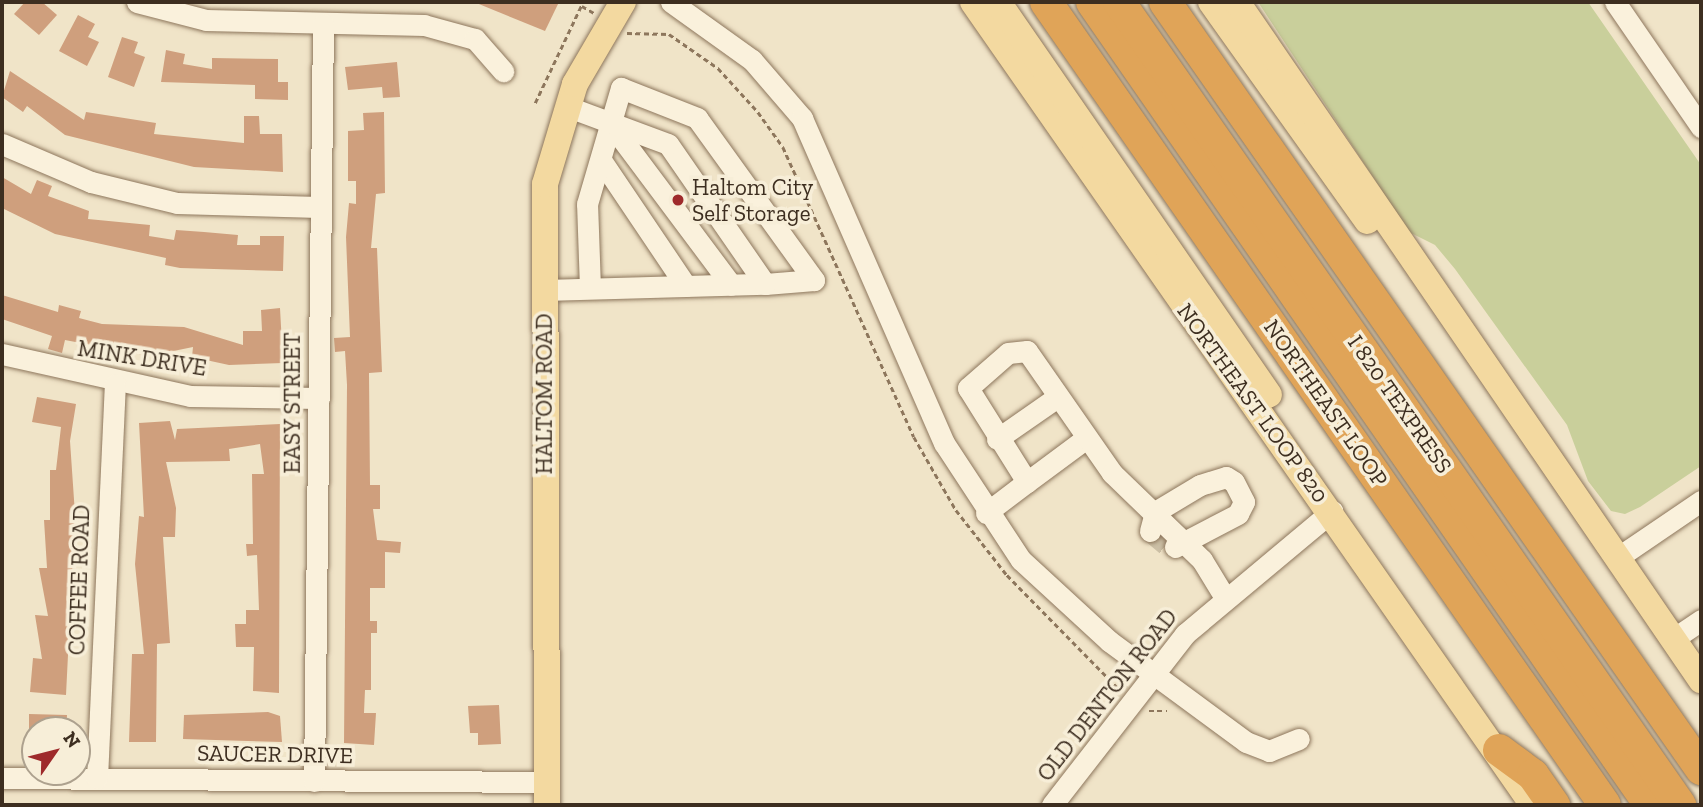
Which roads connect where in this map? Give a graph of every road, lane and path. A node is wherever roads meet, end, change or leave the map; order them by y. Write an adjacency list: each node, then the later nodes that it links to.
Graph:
1 (137, 2): 14 (street)
2 (583, 2): 17 (path)
3 (623, 2): 18 (main road, HALTOM ROAD)
4 (671, 2): 40 (street)
5 (973, 2): 36 (main road, NORTHEAST LOOP 820)
6 (998, 2): 36 (main road)
7 (1046, 2): 62 (highway, NORTHEAST LOOP)
8 (1092, 2): 63 (highway, I 820 TEXPRESS)
9 (1119, 2): 64 (highway, I 820 TEXPRESS)
10 (1165, 2): 54 (highway)
11 (1212, 2): 24 (main road)
12 (1237, 2): 24 (main road)
13 (1615, 2): 20 (street)
14 (323, 24): 16 (street); 23 (street, EASY STREET)
15 (629, 35): 49 (path)
16 (503, 71)
17 (535, 103)
18 (566, 106): 19 (street); 29 (main road, HALTOM ROAD)
19 (610, 123): 22 (street); 25 (street); 25 (street); 26 (street)
20 (1701, 127)
21 (2, 144): 23 (street)
22 (601, 160): 27 (street); 28 (street)
23 (319, 207): 32 (street, EASY STREET)
24 (1406, 252): 43 (main road)
25 (765, 284): 26 (street)
26 (731, 285): 27 (street)
27 (686, 286): 28 (street)
28 (590, 289): 29 (street)
29 (544, 290): 58 (main road, HALTOM ROAD)
30 (2, 354): 31 (street, MINK DRIVE)
31 (114, 384): 32 (street, MINK DRIVE); 56 (street, COFFEE ROAD)
32 (319, 398): 57 (street, EASY STREET)
33 (1056, 398): 34 (street); 34 (street); 35 (street)
34 (997, 439): 37 (street)
35 (1085, 439): 37 (street); 41 (street)
36 (1305, 471): 39 (main road, NORTHEAST LOOP 820)
37 (1027, 482): 40 (street)
38 (1701, 501): 43 (street)
39 (1332, 511): 44 (street, OLD DENTON ROAD); 53 (main road, NORTHEAST LOOP 820)
40 (986, 513): 47 (street)
41 (1152, 522): 42 (street); 42 (street)
42 (1179, 546): 44 (street)
43 (1617, 558): 46 (main road)
44 (1224, 596): 47 (street, OLD DENTON ROAD)
45 (1701, 620): 46 (street)
46 (1673, 639): 48 (main road)
47 (1152, 673): 52 (street); 59 (street, OLD DENTON ROAD)
48 (1701, 680)
49 (1114, 686)
50 (1149, 711): 51 (path)
51 (1167, 711)
52 (1299, 739)
53 (1499, 750): 60 (main road, NORTHEAST LOOP 820); 61 (highway)
54 (1701, 769)
55 (2, 778): 56 (street, SAUCER DRIVE)
56 (97, 778): 57 (street, SAUCER DRIVE)
57 (314, 781): 58 (street, SAUCER DRIVE)
58 (547, 793)
59 (1052, 805)
60 (1533, 805)
61 (1554, 805)
62 (1605, 805)
63 (1650, 805)
64 (1680, 805)

